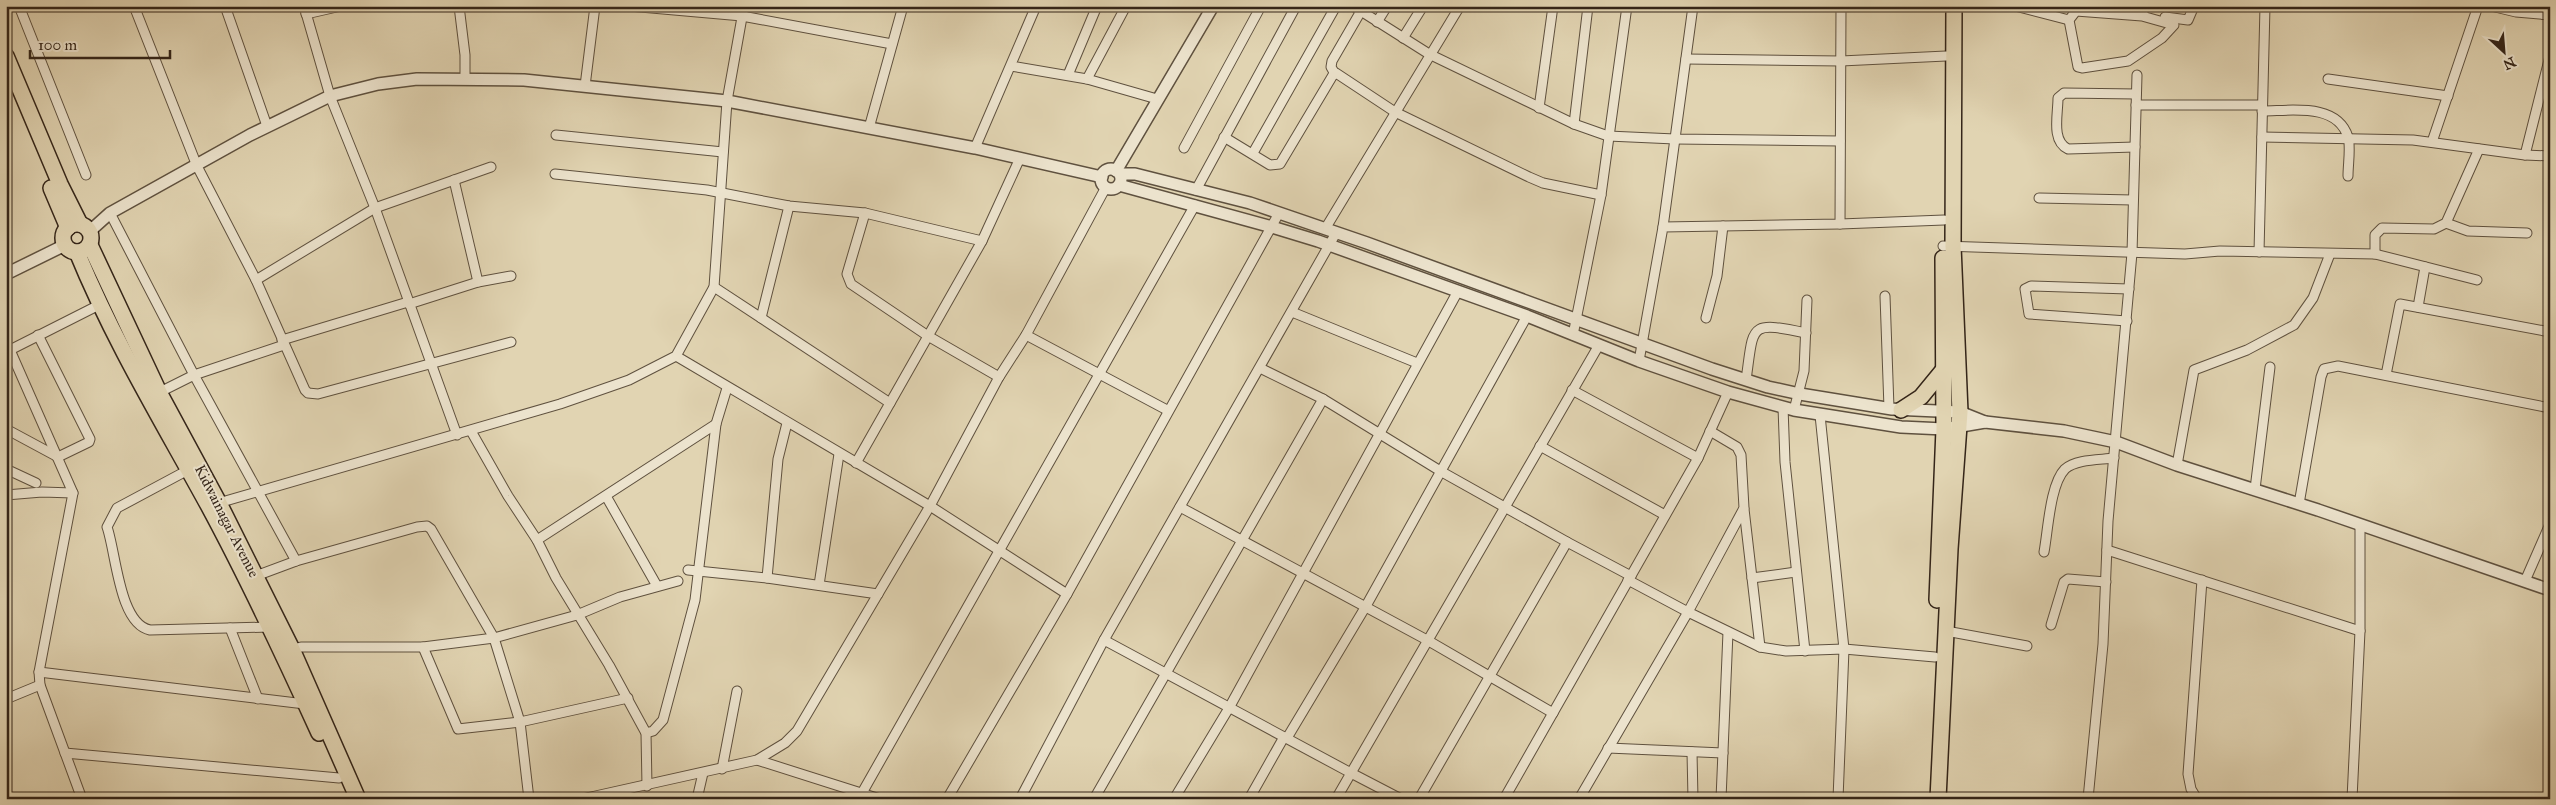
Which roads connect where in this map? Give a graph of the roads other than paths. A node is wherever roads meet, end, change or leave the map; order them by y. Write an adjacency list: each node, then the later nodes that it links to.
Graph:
1 (19, 6): 88 (street)
2 (134, 6): 85 (street)
3 (225, 6): 66 (street)
4 (341, 6): 34 (street)
5 (459, 6): 51 (street)
6 (595, 6): 55 (street)
7 (629, 6): 36 (street)
8 (744, 6): 36 (street)
9 (903, 6): 40 (street)
10 (1036, 6): 47 (street)
11 (1097, 6): 50 (street)
12 (1126, 6): 52 (street)
13 (1213, 6): 59 (street)
14 (1261, 6): 78 (street)
15 (1296, 6): 71 (street)
16 (1336, 6): 81 (street)
17 (1387, 6): 38 (street)
18 (1423, 6): 39 (street)
19 (1460, 6): 41 (street)
20 (1553, 6): 62 (street)
21 (1588, 6): 65 (street)
22 (1628, 6): 69 (street)
23 (1693, 6): 45 (street)
24 (1841, 6): 46 (street)
25 (1946, 6): 43 (main road)
26 (1954, 6): 115 (main road)
27 (2015, 6): 37 (street)
28 (2119, 6): 29 (street)
29 (2194, 6)
30 (2264, 6): 63 (street)
31 (2478, 6): 58 (street)
32 (2491, 6): 35 (street)
33 (1357, 9): 38 (street); 48 (street)
34 (305, 10): 57 (street)
35 (2547, 12)
36 (742, 16): 40 (street); 60 (street)
37 (2070, 20): 37 (street)
38 (1377, 22): 39 (street)
39 (1403, 38): 41 (street)
40 (892, 44): 67 (street)
41 (1429, 54): 62 (street); 64 (street)
42 (6, 56): 112 (main road, Kidwainagar Avenue)
43 (1946, 56): 46 (street); 104 (main road)
44 (2550, 56): 82 (street)
45 (1686, 59): 46 (street); 73 (street)
46 (1840, 61): 74 (street)
47 (1011, 66): 50 (street); 77 (street)
48 (1335, 74): 64 (street); 81 (street)
49 (2137, 74): 56 (street)
50 (1068, 75): 52 (street)
51 (465, 79): 55 (street); 57 (street)
52 (1087, 79): 59 (street)
53 (2328, 80): 58 (street)
54 (6, 83): 112 (main road, Kidwainagar Avenue)
55 (584, 86): 60 (street)
56 (2136, 94): 61 (street); 76 (street)
57 (330, 96): 66 (street); 100 (street)
58 (2448, 96): 75 (street)
59 (1157, 99): 90 (street)
60 (727, 101): 67 (street); 80 (street)
61 (2136, 105): 63 (street); 76 (street)
62 (1539, 108): 65 (street)
63 (2262, 108): 70 (street); 72 (street)
64 (1395, 112): 95 (street); 110 (street)
65 (1574, 124): 69 (street)
66 (267, 126): 85 (street)
67 (869, 128): 77 (street)
68 (556, 135): 80 (street)
69 (1608, 136): 73 (street); 95 (street)
70 (2262, 136): 72 (street); 116 (street)
71 (1224, 137): 81 (street); 93 (street)
72 (2348, 137): 75 (street); 89 (street)
73 (1675, 139): 74 (street); 109 (street)
74 (1840, 141): 106 (street)
75 (2432, 142): 79 (street)
76 (2135, 147): 97 (street)
77 (975, 148): 84 (street)
78 (1184, 148)
79 (2479, 149): 82 (street); 105 (street)
80 (723, 152): 94 (street)
81 (1253, 154)
82 (2526, 155): 83 (street)
83 (2550, 156)
84 (1020, 158): 92 (street); 113 (street)
85 (197, 166): 101 (street); 123 (street)
86 (492, 167): 91 (street)
87 (555, 174): 94 (street)
88 (86, 175)
89 (2348, 176)
90 (1118, 177): 92 (street); 92 (street); 93 (street); 98 (street)
91 (454, 180): 100 (street); 125 (street)
92 (1104, 182): 143 (street)
93 (1196, 190): 103 (street)
94 (721, 193): 99 (street); 126 (street)
95 (1601, 194): 137 (street)
96 (2038, 198): 97 (street)
97 (2133, 200): 117 (street)
98 (1195, 205): 107 (street); 158 (street)
99 (789, 206): 102 (street); 136 (street)
100 (375, 208): 123 (street); 131 (street)
101 (110, 213): 112 (street); 159 (street)
102 (865, 213): 113 (street); 145 (street)
103 (1279, 213): 107 (street); 110 (street)
104 (1944, 220): 106 (street); 115 (main road)
105 (2446, 223): 111 (street); 119 (street)
106 (1840, 224): 108 (street)
107 (1272, 226): 114 (street); 173 (street)
108 (1723, 226): 109 (street); 138 (street)
109 (1663, 227): 147 (street)
110 (1331, 231): 114 (street); 137 (street)
111 (2527, 233)
112 (78, 238): 121 (street); 132 (main road, Kidwainagar Avenue); 167 (main road, Kidwainagar Avenue)
113 (982, 241): 145 (street)
114 (1330, 245): 128 (street); 134 (street)
115 (1948, 246): 117 (street); 157 (main road); 175 (main road)
116 (2259, 252): 117 (street); 118 (street)
117 (2132, 253): 127 (street)
118 (2330, 254): 119 (street); 193 (street)
119 (2375, 254): 120 (street)
120 (2425, 267): 124 (street); 133 (street)
121 (6, 274)
122 (511, 276): 125 (street)
123 (256, 280): 148 (street)
124 (2477, 280)
125 (478, 282): 131 (street)
126 (714, 287): 136 (street); 151 (street)
127 (2129, 289): 139 (street); 139 (street)
128 (1458, 291): 135 (street); 153 (street)
129 (1885, 296): 172 (street)
130 (1807, 300): 141 (street)
131 (408, 303): 148 (street); 154 (street)
132 (99, 305): 142 (street); 167 (main road, Kidwainagar Avenue)
133 (2418, 307): 140 (street); 160 (street)
134 (1292, 312): 153 (street); 156 (street)
135 (1527, 316): 144 (street); 196 (street)
136 (761, 318): 169 (street)
137 (1577, 318): 144 (street); 147 (street)
138 (1706, 318)
139 (2127, 320): 186 (street)
140 (2550, 332)
141 (1806, 333): 162 (street); 166 (street)
142 (38, 335): 150 (street); 189 (street)
143 (1026, 335): 158 (street); 161 (street)
144 (1573, 335): 149 (street)
145 (928, 336): 161 (street); 169 (street)
146 (511, 342): 154 (street)
147 (1643, 342): 152 (street); 162 (street)
148 (283, 343): 154 (street); 159 (street)
149 (1599, 345): 152 (street); 164 (street)
150 (8, 351): 189 (street)
151 (676, 356): 163 (street); 183 (street)
152 (1639, 361): 165 (street)
153 (1417, 363): 184 (street)
154 (430, 364): 185 (street)
155 (2270, 367): 198 (street)
156 (1260, 368): 168 (street); 206 (street)
157 (1944, 369): 172 (main road); 174 (main road)
158 (1100, 373): 173 (street); 215 (street)
159 (194, 375): 167 (street); 199 (street)
160 (2386, 375): 171 (street); 204 (street)
161 (999, 377): 205 (street)
162 (1746, 380): 166 (street)
163 (727, 388): 178 (street); 179 (street)
164 (1572, 390): 187 (street); 190 (street)
165 (1728, 392): 170 (street); 182 (street)
166 (1800, 394): 170 (street); 172 (street)
167 (153, 395): 195 (main road, Kidwainagar Avenue); 203 (main road, Kidwainagar Avenue)
168 (1323, 399): 184 (street); 213 (street)
169 (890, 403): 192 (street)
170 (1789, 408): 176 (street); 221 (street)
171 (2550, 408)
172 (1895, 409): 174 (street)
173 (1168, 410): 235 (street)
174 (1944, 412): 175 (street); 181 (main road)
175 (1960, 412): 177 (street); 181 (main road)
176 (1820, 414): 181 (street); 251 (street)
177 (1985, 422): 181 (street); 186 (street)
178 (787, 423): 188 (street); 224 (street)
179 (716, 424): 202 (street); 220 (street)
180 (6, 428): 189 (street)
181 (1951, 428): 242 (main road); 254 (main road)
182 (1710, 430): 190 (street); 208 (street)
183 (471, 431): 185 (street); 212 (street)
184 (1379, 434): 196 (street); 222 (street)
185 (457, 435): 199 (street)
186 (2116, 442): 191 (street); 193 (street)
187 (1540, 446): 207 (street); 209 (street)
188 (839, 454): 192 (street); 231 (street)
189 (58, 457): 200 (street)
190 (1698, 458): 209 (street)
191 (2114, 458): 216 (street); 217 (street)
192 (856, 463): 205 (street)
193 (2177, 465): 198 (street)
194 (6, 469): 197 (street)
195 (188, 470): 203 (main road, Kidwainagar Avenue); 241 (street)
196 (1442, 472): 207 (street); 236 (street)
197 (36, 483)
198 (2254, 489): 204 (street)
199 (260, 491): 203 (street); 218 (street)
200 (73, 493): 201 (street); 255 (street)
201 (6, 495)
202 (606, 496): 212 (street); 232 (street)
203 (214, 504): 223 (main road, Kidwainagar Avenue)
204 (2299, 504): 210 (street)
205 (930, 506): 215 (street); 234 (street)
206 (1180, 507): 213 (street); 246 (street)
207 (1504, 508): 214 (street); 247 (street)
208 (1744, 508): 226 (street); 237 (street)
209 (1665, 516): 225 (street)
210 (2360, 524): 229 (street); 243 (street)
211 (2550, 524): 229 (street)
212 (537, 540): 238 (street)
213 (1242, 541): 222 (street); 256 (street)
214 (1567, 542): 225 (street); 257 (street)
215 (999, 550): 235 (street); 279 (street)
216 (2107, 550): 227 (street); 230 (street)
217 (2044, 552)
218 (296, 560): 223 (street); 245 (street)
219 (688, 570): 220 (street)
220 (699, 571): 224 (street); 267 (street)
221 (1796, 572): 226 (street); 253 (street)
222 (1302, 574): 236 (street); 264 (street)
223 (251, 578): 240 (main road, Kidwainagar Avenue); 252 (main road, Kidwainagar Avenue)
224 (767, 578): 231 (street)
225 (1629, 578): 237 (street); 265 (street)
226 (1752, 578): 250 (street)
227 (2202, 580): 243 (street); 304 (street)
228 (678, 581): 232 (street)
229 (2524, 581): 233 (street)
230 (2106, 582): 239 (street); 303 (street)
231 (819, 584): 234 (street)
232 (657, 586): 238 (street)
233 (2550, 590)
234 (878, 594): 273 (street)
235 (1067, 594): 288 (street)
236 (1366, 606): 247 (street); 268 (street)
237 (1688, 612): 244 (street); 269 (street)
238 (576, 615): 245 (street); 260 (street)
239 (2051, 625)
240 (269, 626): 241 (street); 252 (main road, Kidwainagar Avenue)
241 (230, 628): 262 (street)
242 (1946, 631): 248 (street); 302 (main road)
243 (2360, 631): 305 (street)
244 (1728, 632): 250 (street); 271 (street)
245 (494, 638): 249 (street); 266 (street)
246 (1104, 640): 256 (street); 289 (street)
247 (1427, 640): 257 (street); 276 (street)
248 (2027, 646)
249 (422, 647): 252 (street); 266 (street)
250 (1760, 647): 253 (street)
251 (1844, 649): 253 (street); 254 (street); 300 (street)
252 (287, 651): 263 (main road, Kidwainagar Avenue); 283 (main road, Kidwainagar Avenue)
253 (1805, 651)
254 (1934, 656): 301 (main road)
255 (39, 672): 258 (street); 262 (street)
256 (1167, 674): 264 (street); 290 (street)
257 (1490, 675): 265 (street); 295 (street)
258 (40, 684): 261 (street); 272 (street)
259 (737, 691): 274 (street)
260 (628, 698): 266 (street); 267 (street)
261 (6, 699)
262 (258, 699): 263 (street)
263 (305, 704): 277 (main road, Kidwainagar Avenue)
264 (1229, 708): 268 (street); 291 (street)
265 (1553, 713): 296 (street)
266 (520, 722): 284 (street)
267 (646, 733): 278 (street)
268 (1285, 737): 276 (street); 292 (street)
269 (1608, 748): 270 (street); 297 (street)
270 (1692, 752): 271 (street); 298 (street)
271 (1723, 753): 299 (street)
272 (65, 754): 277 (street); 281 (street)
273 (757, 760): 274 (street); 279 (street)
274 (722, 769): 275 (street)
275 (703, 773): 278 (street); 286 (street)
276 (1351, 773): 280 (street); 293 (street)
277 (339, 778): 282 (main road, Kidwainagar Avenue)
278 (647, 786): 285 (street)
279 (862, 793): 287 (street)
280 (1389, 796): 294 (street)
281 (82, 799)
282 (347, 799)
283 (358, 799)
284 (529, 799)
285 (582, 799)
286 (697, 799)
287 (880, 799)
288 (947, 799)
289 (1020, 799)
290 (1094, 799)
291 (1174, 799)
292 (1249, 799)
293 (1336, 799)
294 (1401, 799)
295 (1420, 799)
296 (1504, 799)
297 (1579, 799)
298 (1693, 799)
299 (1721, 799)
300 (1838, 799)
301 (1928, 799)
302 (1938, 799)
303 (2088, 799)
304 (2197, 799)
305 (2352, 799)

